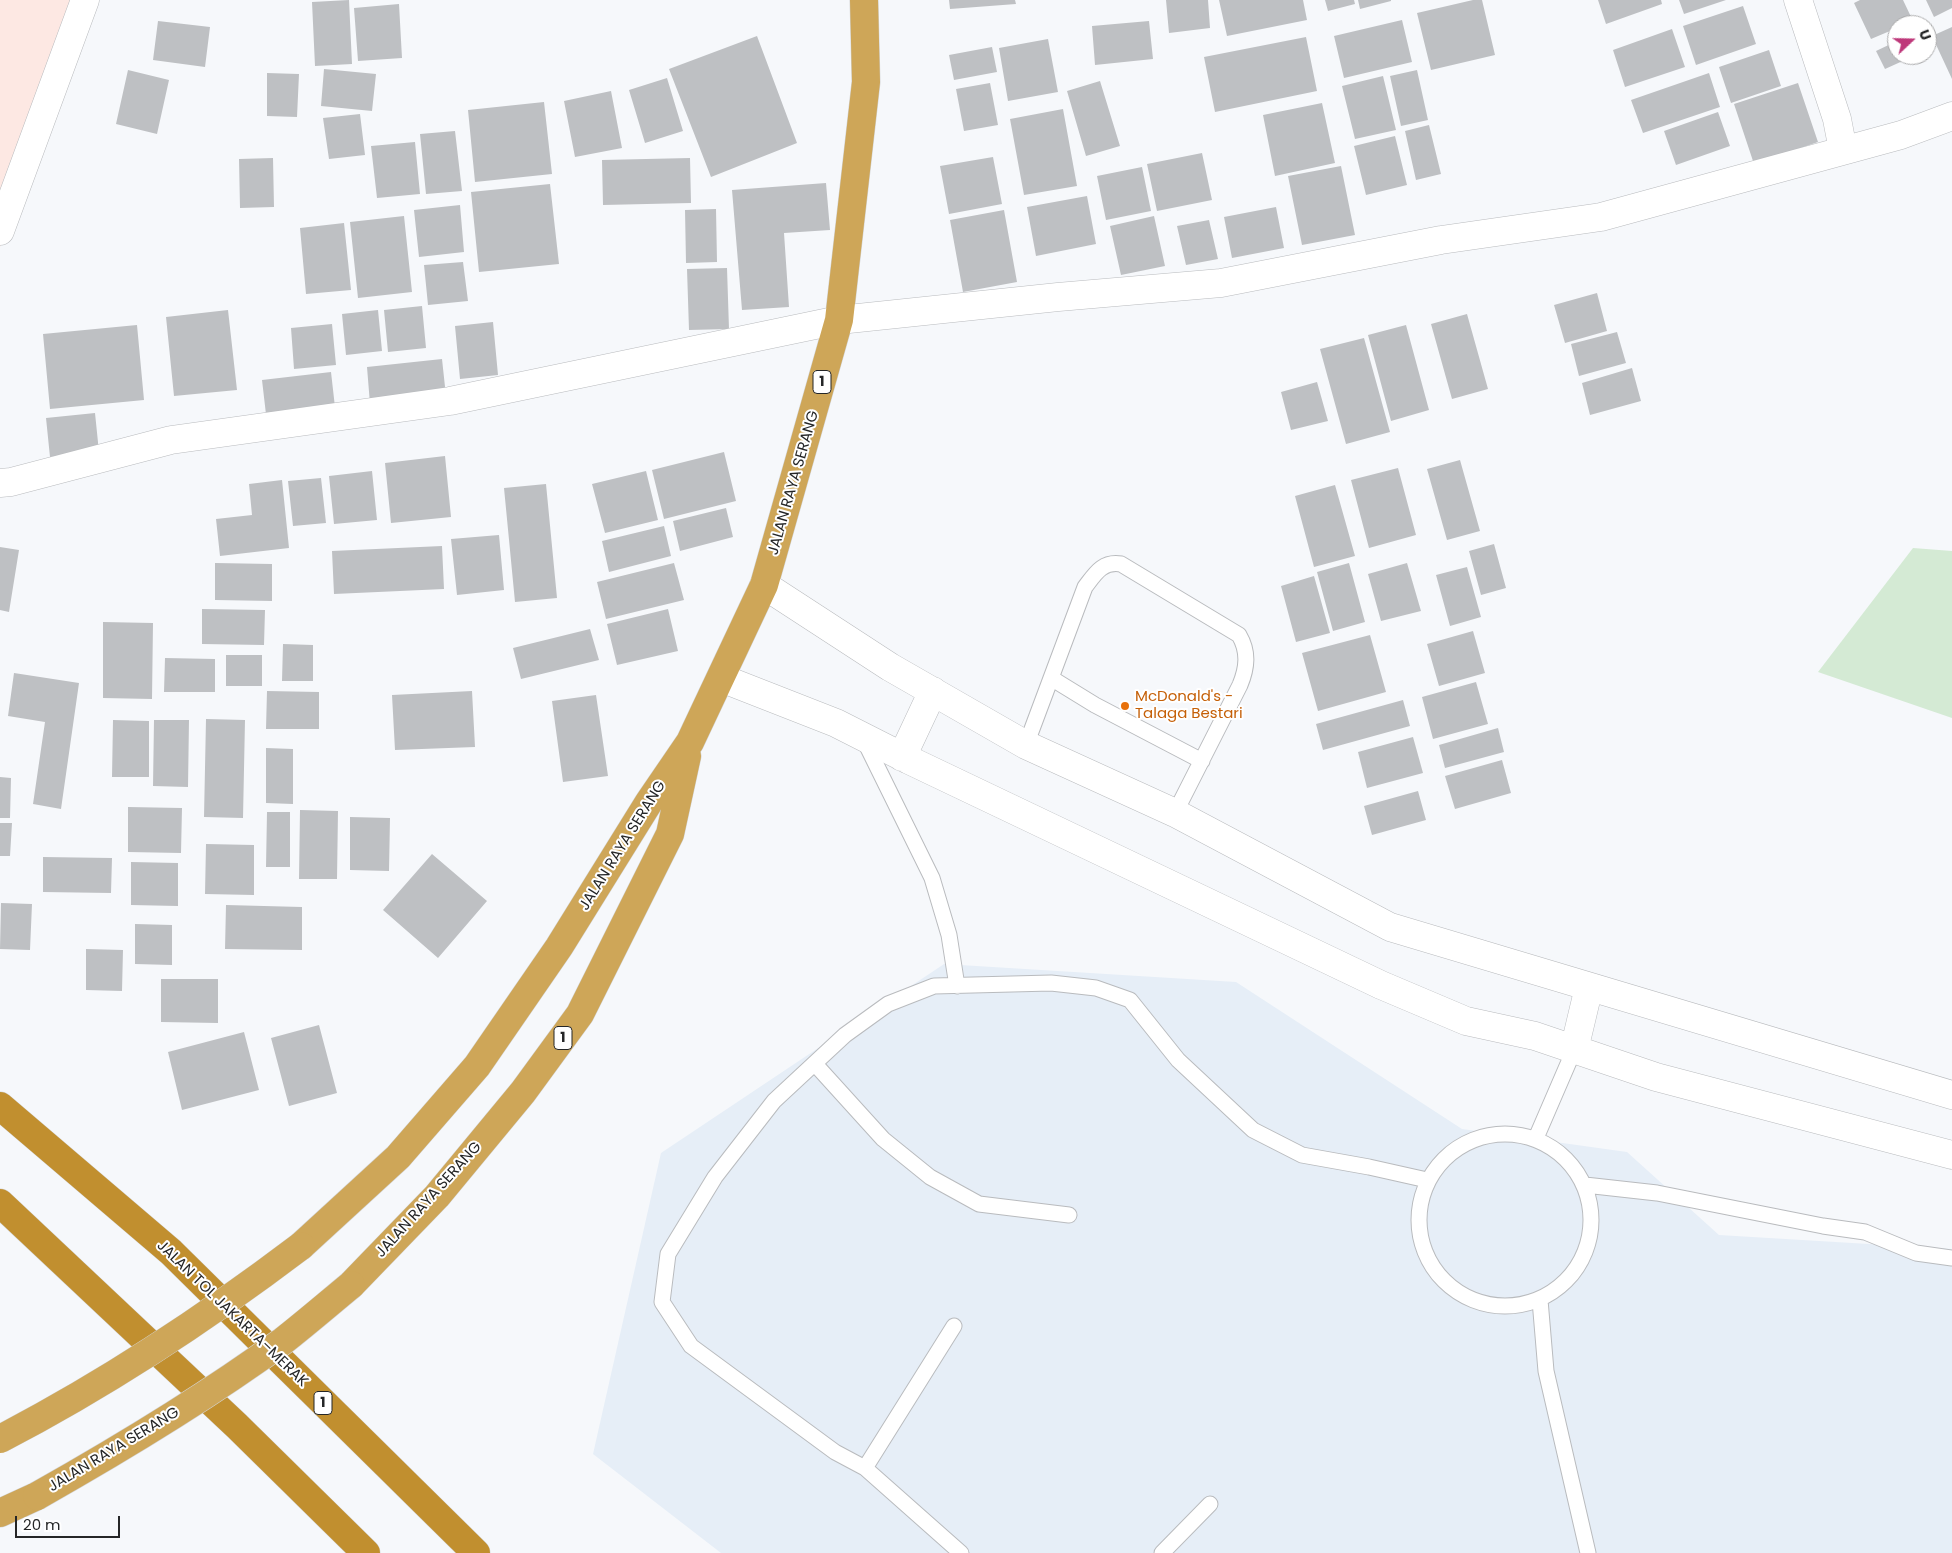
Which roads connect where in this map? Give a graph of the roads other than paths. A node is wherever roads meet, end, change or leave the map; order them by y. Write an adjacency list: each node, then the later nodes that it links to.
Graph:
1 (85, 0): 6 (street)
2 (864, 0): 7 (highway, JALAN RAYA SERANG / 1)
3 (1798, 0): 5 (street)
4 (1952, 116): 5 (street)
5 (1843, 150): 7 (street)
6 (0, 231)
7 (839, 320): 8 (street); 9 (highway, JALAN RAYA SERANG / 1)
8 (0, 483)
9 (764, 585): 10 (highway, JALAN RAYA SERANG / 1); 12 (street)
10 (721, 678): 13 (street); 14 (highway, JALAN RAYA SERANG / 1)
11 (1051, 678): 15 (lane); 17 (lane); 17 (lane)
12 (933, 691): 15 (street); 16 (street)
13 (862, 736): 16 (street); 19 (lane)
14 (690, 742): 34 (highway, JALAN RAYA SERANG / 1, bridge); 37 (highway, JALAN RAYA SERANG / 1, bridge)
15 (1026, 745): 18 (street)
16 (902, 757): 21 (street)
17 (1202, 761): 18 (lane)
18 (1175, 813): 20 (street)
19 (957, 986): 22 (lane); 27 (lane)
20 (1589, 987): 21 (street); 23 (street)
21 (1574, 1050): 25 (lane); 26 (street)
22 (815, 1064): 30 (lane); 35 (lane)
23 (1952, 1094)
24 (0, 1106): 39 (highway, JALAN TOL JAKARTA–MERAK / 1)
25 (1536, 1138): 27 (lane); 28 (lane)
26 (1952, 1154)
27 (1426, 1180): 32 (lane)
28 (1585, 1185): 31 (lane); 32 (lane)
29 (0, 1203): 38 (highway)
30 (1069, 1215)
31 (1952, 1258)
32 (1540, 1300): 42 (lane)
33 (954, 1326): 35 (lane)
34 (0, 1439)
35 (865, 1468): 40 (lane)
36 (1210, 1504): 41 (lane)
37 (0, 1512)
38 (366, 1553)
39 (476, 1553)
40 (961, 1553)
41 (1162, 1553)
42 (1588, 1553)

